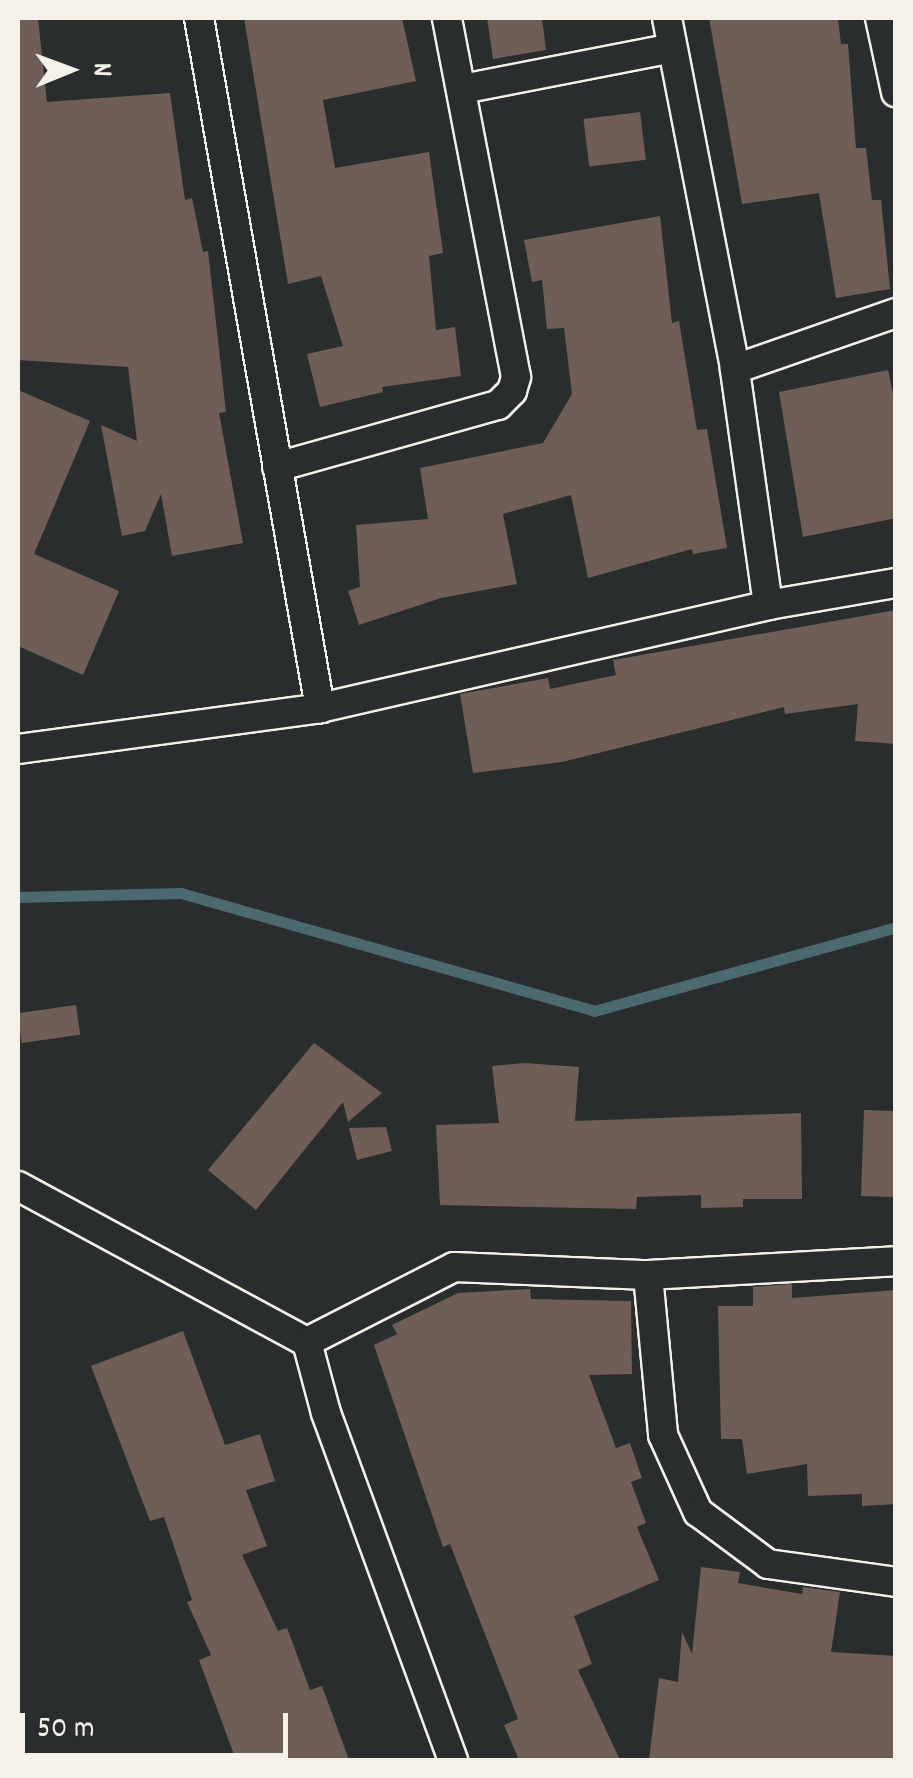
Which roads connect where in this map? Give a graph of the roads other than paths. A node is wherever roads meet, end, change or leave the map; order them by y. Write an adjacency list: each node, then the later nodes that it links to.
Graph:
1 (199, 18): 11 (street)
2 (447, 18): 7 (street)
3 (667, 18): 5 (street)
4 (880, 18): 6 (street)
5 (672, 48): 7 (street); 10 (street)
6 (892, 60): 8 (street)
7 (462, 89): 11 (street)
8 (896, 92)
9 (896, 313): 10 (street)
10 (735, 369): 13 (street)
11 (277, 466): 14 (street)
12 (896, 583): 13 (street)
13 (768, 606): 14 (street)
14 (320, 708): 15 (street)
15 (18, 749)
16 (18, 1186): 19 (street)
17 (896, 1262): 18 (street)
18 (648, 1274): 19 (street); 20 (street)
19 (307, 1342): 21 (street)
20 (896, 1582)
21 (453, 1760)

